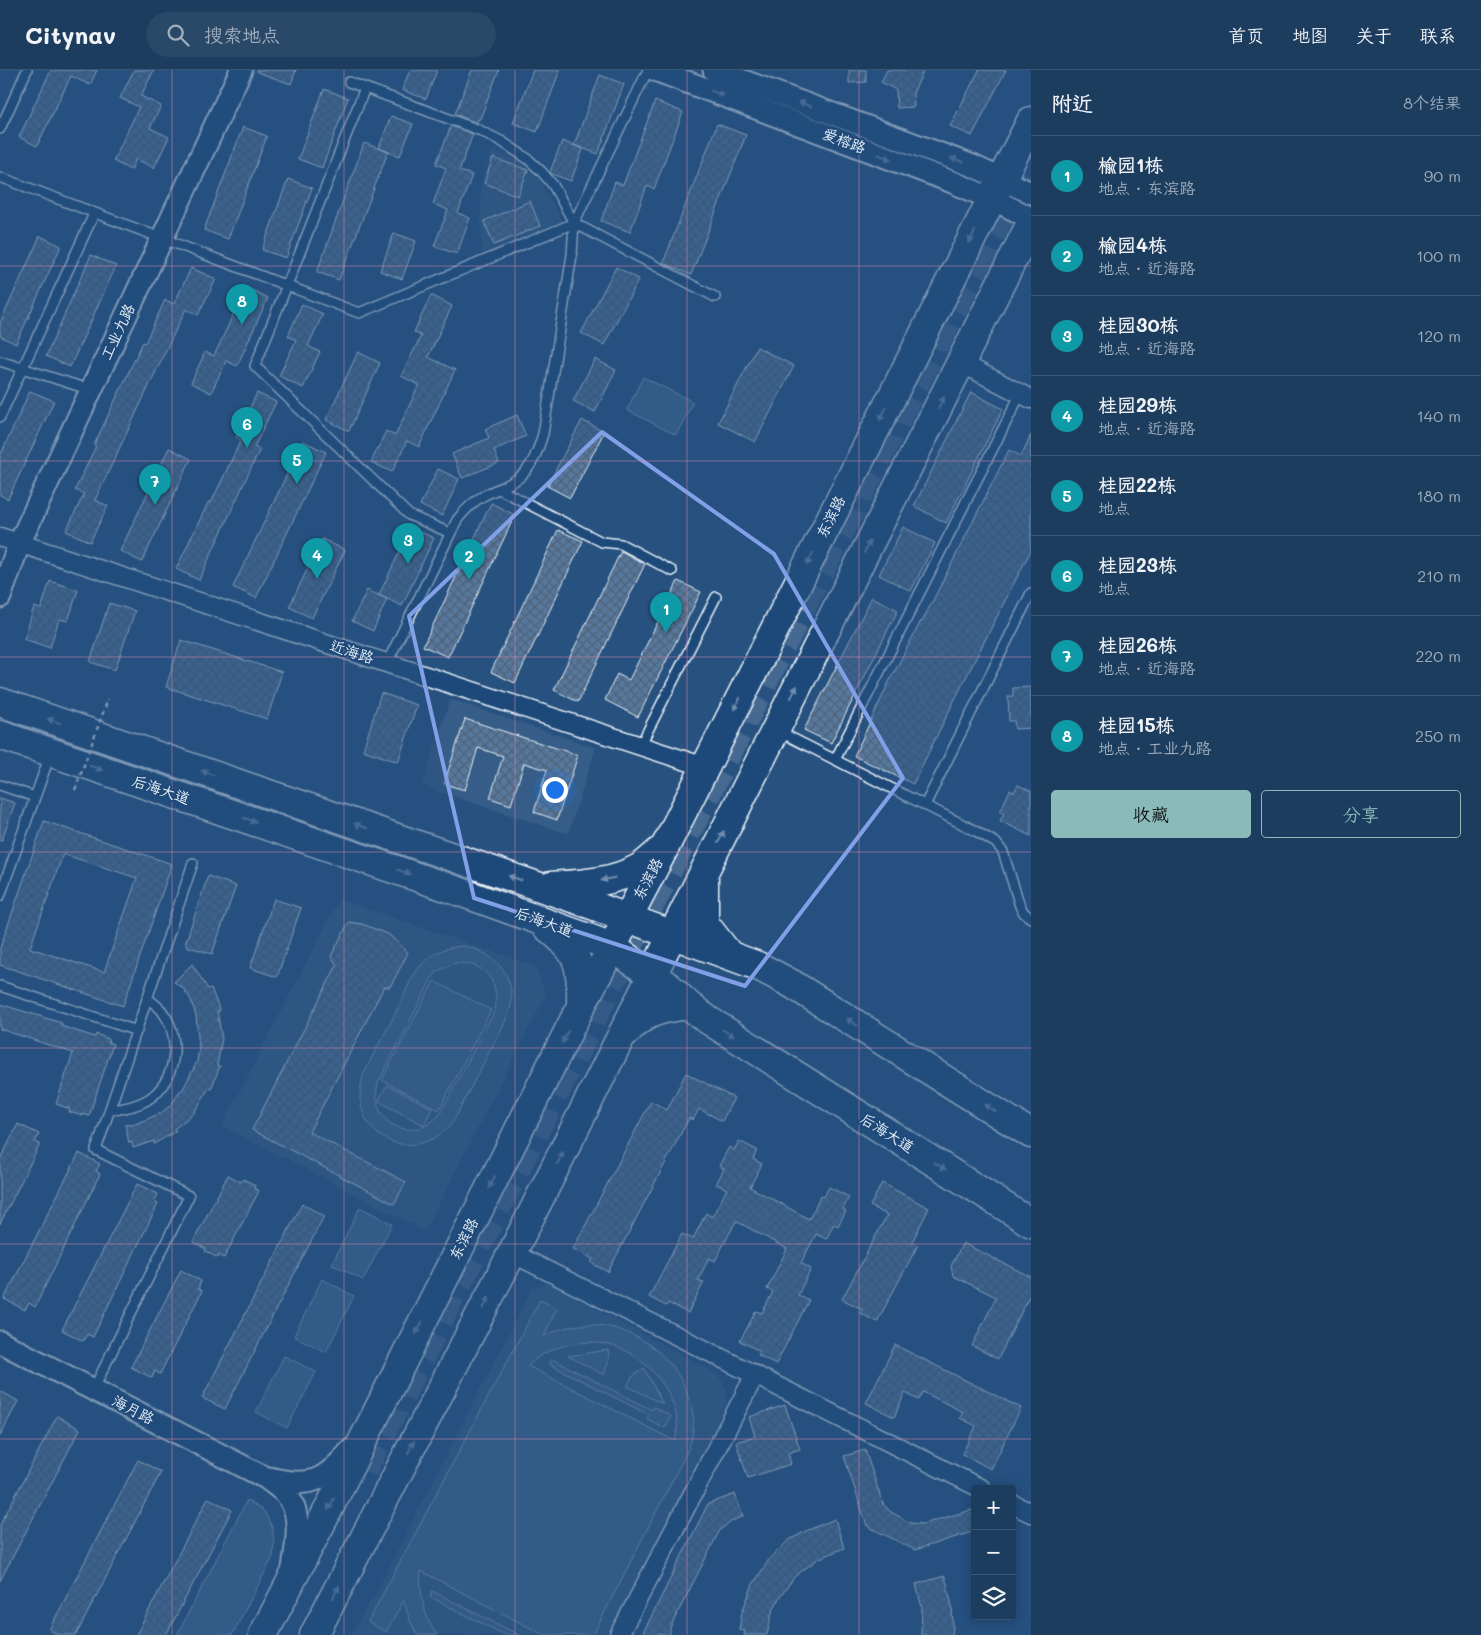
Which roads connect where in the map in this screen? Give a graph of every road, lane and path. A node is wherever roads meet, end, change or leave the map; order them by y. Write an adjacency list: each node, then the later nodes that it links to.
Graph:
1 (27, 70): 9 (lane)
2 (241, 70): 17 (street, 工业九路)
3 (648, 70): 15 (lane)
4 (655, 70): 11 (street, 爱榕路, one-way to 11)
5 (714, 70): 11 (street, 爱榕路, one-way to 5)
6 (349, 82): 7 (lane)
7 (366, 88): 15 (lane); 18 (lane)
8 (1031, 121): 11 (main road, 东滨路)
9 (0, 129)
10 (0, 177): 13 (lane)
11 (997, 189): 12 (street, 爱榕路); 14 (street, 爱榕路); 41 (main road, 东滨路, one-way to 41)
12 (1031, 193)
13 (94, 214): 17 (lane); 22 (lane)
14 (1031, 218)
15 (574, 223): 18 (lane); 19 (lane); 26 (lane)
16 (1031, 223): 21 (main road)
17 (162, 239): 18 (lane); 23 (street, 工业九路)
18 (287, 286): 27 (lane)
19 (715, 296)
20 (0, 361): 22 (lane)
21 (961, 363): 24 (street); 36 (main road, one-way to 21)
22 (23, 369): 23 (lane); 25 (lane)
23 (91, 390): 28 (street, 工业九路)
24 (1026, 396): 40 (lane)
25 (0, 418)
26 (499, 489): 27 (lane); 29 (lane)
27 (450, 533): 33 (lane)
28 (10, 540): 31 (street, 工业九路); 33 (street, 近海路)
29 (672, 571)
30 (1031, 593): 45 (lane)
31 (0, 597)
32 (716, 597): 38 (lane)
33 (387, 663): 38 (street, 近海路)
34 (108, 699): 43 (path, bridge)
35 (0, 702): 49 (main road, 后海大道, one-way to 35)
36 (775, 730): 40 (lane); 48 (main road, one-way to 36)
37 (0, 735): 39 (main road, 后海大道)
38 (640, 746): 41 (street, 近海路)
39 (50, 752): 44 (lane); 53 (main road, 后海大道, one-way to 53)
40 (835, 760): 45 (lane)
41 (705, 767): 46 (main road, 东滨路)
42 (0, 786): 44 (lane)
43 (75, 790)
44 (35, 797): 50 (lane)
45 (925, 805): 52 (lane)
46 (665, 847): 49 (main road, one-way to 49); 51 (main road, 东滨路)
47 (193, 863): 59 (lane)
48 (705, 868): 54 (main road); 56 (main road)
49 (542, 887): 51 (main road, 后海大道)
50 (0, 896)
51 (627, 918): 54 (main road, 后海大道); 55 (main road, 东滨路)
52 (1031, 918)
53 (538, 920): 55 (main road, 后海大道); 61 (main road)
54 (672, 935): 56 (main road, 后海大道); 57 (main road)
55 (612, 947): 57 (main road, 后海大道); 61 (main road, 东滨路)
56 (730, 956): 65 (main road, 后海大道, one-way to 56)
57 (652, 976): 60 (main road, 后海大道); 63 (main road)
58 (0, 986): 62 (lane)
59 (147, 998): 62 (lane); 64 (lane)
60 (688, 1005): 63 (main road); 66 (main road, 后海大道, one-way to 66)
61 (581, 1006): 71 (main road, 东滨路, one-way to 71)
62 (137, 1031): 64 (lane)
63 (621, 1038): 67 (main road, one-way to 63)
64 (110, 1110): 70 (lane)
65 (1031, 1134)
66 (1031, 1223)
67 (512, 1253): 69 (street); 76 (main road, one-way to 67)
68 (0, 1342): 70 (street, 海月路)
69 (756, 1375): 73 (street); 77 (street)
70 (93, 1390): 72 (street, 海月路)
71 (367, 1432): 72 (street); 74 (main road, 东滨路, one-way to 74)
72 (266, 1478): 74 (street)
73 (974, 1485)
74 (292, 1580): 75 (main road, 东滨路)
75 (263, 1635)
76 (314, 1635)
77 (619, 1635)

